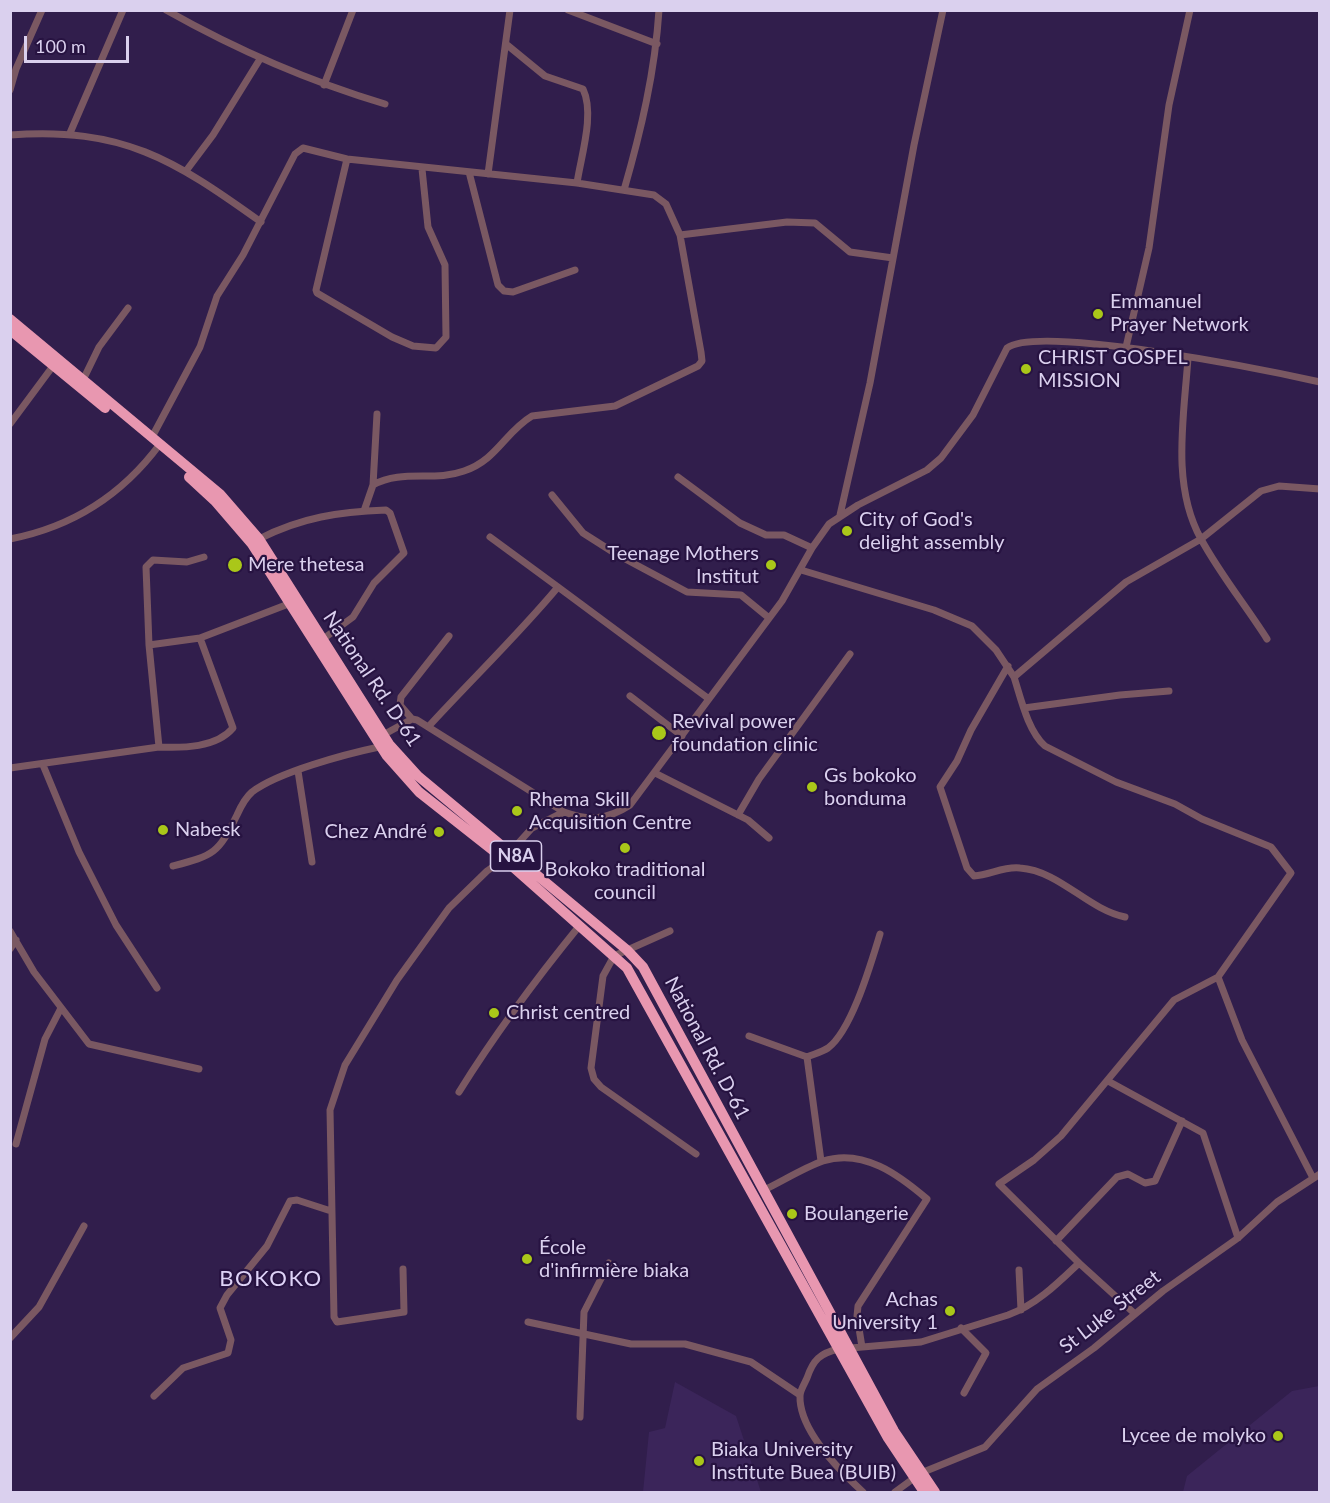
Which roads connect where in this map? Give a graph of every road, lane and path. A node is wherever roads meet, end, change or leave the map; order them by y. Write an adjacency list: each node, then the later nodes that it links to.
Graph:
1 (42, 10): 14 (street)
2 (123, 10): 16 (street)
3 (166, 10): 12 (street)
4 (353, 10): 13 (street)
5 (510, 10): 10 (street)
6 (568, 10): 11 (street)
7 (659, 10): 11 (street)
8 (943, 10): 27 (street)
9 (1190, 10): 32 (street)
10 (506, 44): 22 (street); 23 (street)
11 (657, 44): 24 (street)
12 (261, 59): 13 (street); 20 (street)
13 (324, 85): 15 (street)
14 (10, 90)
15 (385, 104)
16 (70, 133): 17 (street); 20 (street)
17 (10, 135)
18 (347, 159): 19 (street); 19 (street); 25 (street)
19 (422, 169): 21 (street)
20 (186, 171): 25 (street)
21 (469, 172): 22 (street); 28 (street)
22 (488, 174): 23 (street)
23 (577, 183): 24 (street)
24 (624, 190): 26 (street)
25 (261, 222): 39 (street)
26 (680, 235): 27 (street); 41 (street)
27 (893, 258): 45 (street)
28 (575, 270)
29 (128, 308): 35 (street)
30 (10, 319): 35 (highway, National Rd. D-61 / N8A)
31 (10, 330): 34 (highway, National Rd. D-61 / N8A)
32 (1126, 347): 33 (street); 45 (street)
33 (1188, 358): 36 (street); 49 (street)
34 (53, 366): 38 (street); 39 (highway, National Rd. D-61 / N8A)
35 (83, 380): 39 (highway, National Rd. D-61 / N8A)
36 (1320, 382)
37 (377, 414): 41 (street)
38 (10, 424)
39 (156, 444): 47 (street); 48 (highway, National Rd. D-61 / N8A); 54 (highway, National Rd. D-61 / N8A)
40 (678, 477): 50 (street)
41 (373, 485): 44 (street)
42 (1320, 489): 49 (street)
43 (552, 495): 55 (street)
44 (364, 511): 48 (street); 58 (street)
45 (840, 515): 50 (street)
46 (490, 537): 53 (street)
47 (10, 539)
48 (259, 539): 58 (highway, National Rd. D-61 / N8A)
49 (1201, 539): 59 (street); 63 (street)
50 (812, 548): 52 (street)
51 (204, 558): 60 (street)
52 (801, 570): 55 (street); 62 (street)
53 (558, 587): 66 (street); 69 (street)
54 (291, 603): 57 (street); 73 (highway, National Rd. D-61 / N8A)
55 (769, 618): 66 (street)
56 (449, 636): 68 (street)
57 (200, 638): 60 (street); 72 (street)
58 (323, 639): 70 (highway, National Rd. D-61 / N8A)
59 (1268, 639)
60 (149, 645): 72 (street)
61 (850, 654): 79 (street)
62 (1008, 666): 63 (street); 84 (street)
63 (1014, 677): 67 (street)
64 (1169, 691): 67 (street)
65 (630, 696): 71 (street)
66 (709, 699): 71 (street)
67 (1024, 708): 93 (street)
68 (412, 719): 69 (street); 70 (street)
69 (429, 726): 78 (street)
70 (383, 735): 81 (highway, National Rd. D-61 / N8A)
71 (682, 736): 77 (street)
72 (159, 747): 74 (street)
73 (379, 747): 76 (street); 81 (highway, National Rd. D-61 / N8A)
74 (43, 765): 75 (street); 94 (street)
75 (10, 768)
76 (298, 771): 82 (street); 83 (street)
77 (655, 773): 78 (street); 79 (street)
78 (564, 812): 81 (street)
79 (738, 815): 80 (street)
80 (769, 838)
81 (508, 855): 85 (highway, National Rd. D-61 / N8A); 91 (highway, National Rd. D-61 / N8A); 107 (street)
82 (312, 862)
83 (173, 866)
84 (1125, 917)
85 (580, 926): 92 (highway, National Rd. D-61 / N8A); 100 (street)
86 (10, 931): 89 (street)
87 (670, 931): 91 (street)
88 (880, 934): 97 (street)
89 (16, 940): 90 (street); 95 (street)
90 (10, 949)
91 (627, 950): 92 (street); 106 (highway, National Rd. D-61 / N8A)
92 (614, 956): 103 (street); 122 (highway, National Rd. D-61 / N8A)
93 (1218, 977): 99 (street); 105 (street)
94 (157, 988)
95 (60, 1008): 98 (street); 102 (street)
96 (749, 1036): 97 (street)
97 (807, 1057): 104 (street)
98 (200, 1069)
99 (1108, 1081): 101 (street); 110 (street)
100 (459, 1092)
101 (1182, 1121): 109 (street); 110 (street)
102 (16, 1144)
103 (696, 1154)
104 (821, 1161): 106 (street); 121 (street)
105 (1316, 1176): 109 (street, St Luke Street)
106 (764, 1190): 122 (highway, National Rd. D-61 / N8A)
107 (331, 1211): 113 (street); 125 (street)
108 (84, 1226): 120 (street)
109 (1238, 1238): 116 (street, St Luke Street)
110 (1056, 1241): 112 (street)
111 (609, 1263): 119 (street)
112 (1079, 1263): 115 (street); 116 (street)
113 (403, 1269)
114 (1019, 1270): 115 (street)
115 (1021, 1311): 118 (street)
116 (1134, 1313): 127 (street, St Luke Street)
117 (528, 1322): 119 (street)
118 (962, 1328): 121 (street); 123 (street)
119 (582, 1335): 124 (street); 126 (street)
120 (10, 1338)
121 (862, 1347): 122 (street)
122 (844, 1349): 124 (street); 127 (highway, National Rd. D-61 / N8A)
123 (964, 1393)
124 (800, 1395): 128 (street)
125 (154, 1396)
126 (580, 1417)
127 (917, 1475): 129 (street, St Luke Street); 130 (highway, N8A); 131 (highway, N8A)
128 (863, 1492)
129 (895, 1492)
130 (924, 1492)
131 (935, 1492)

